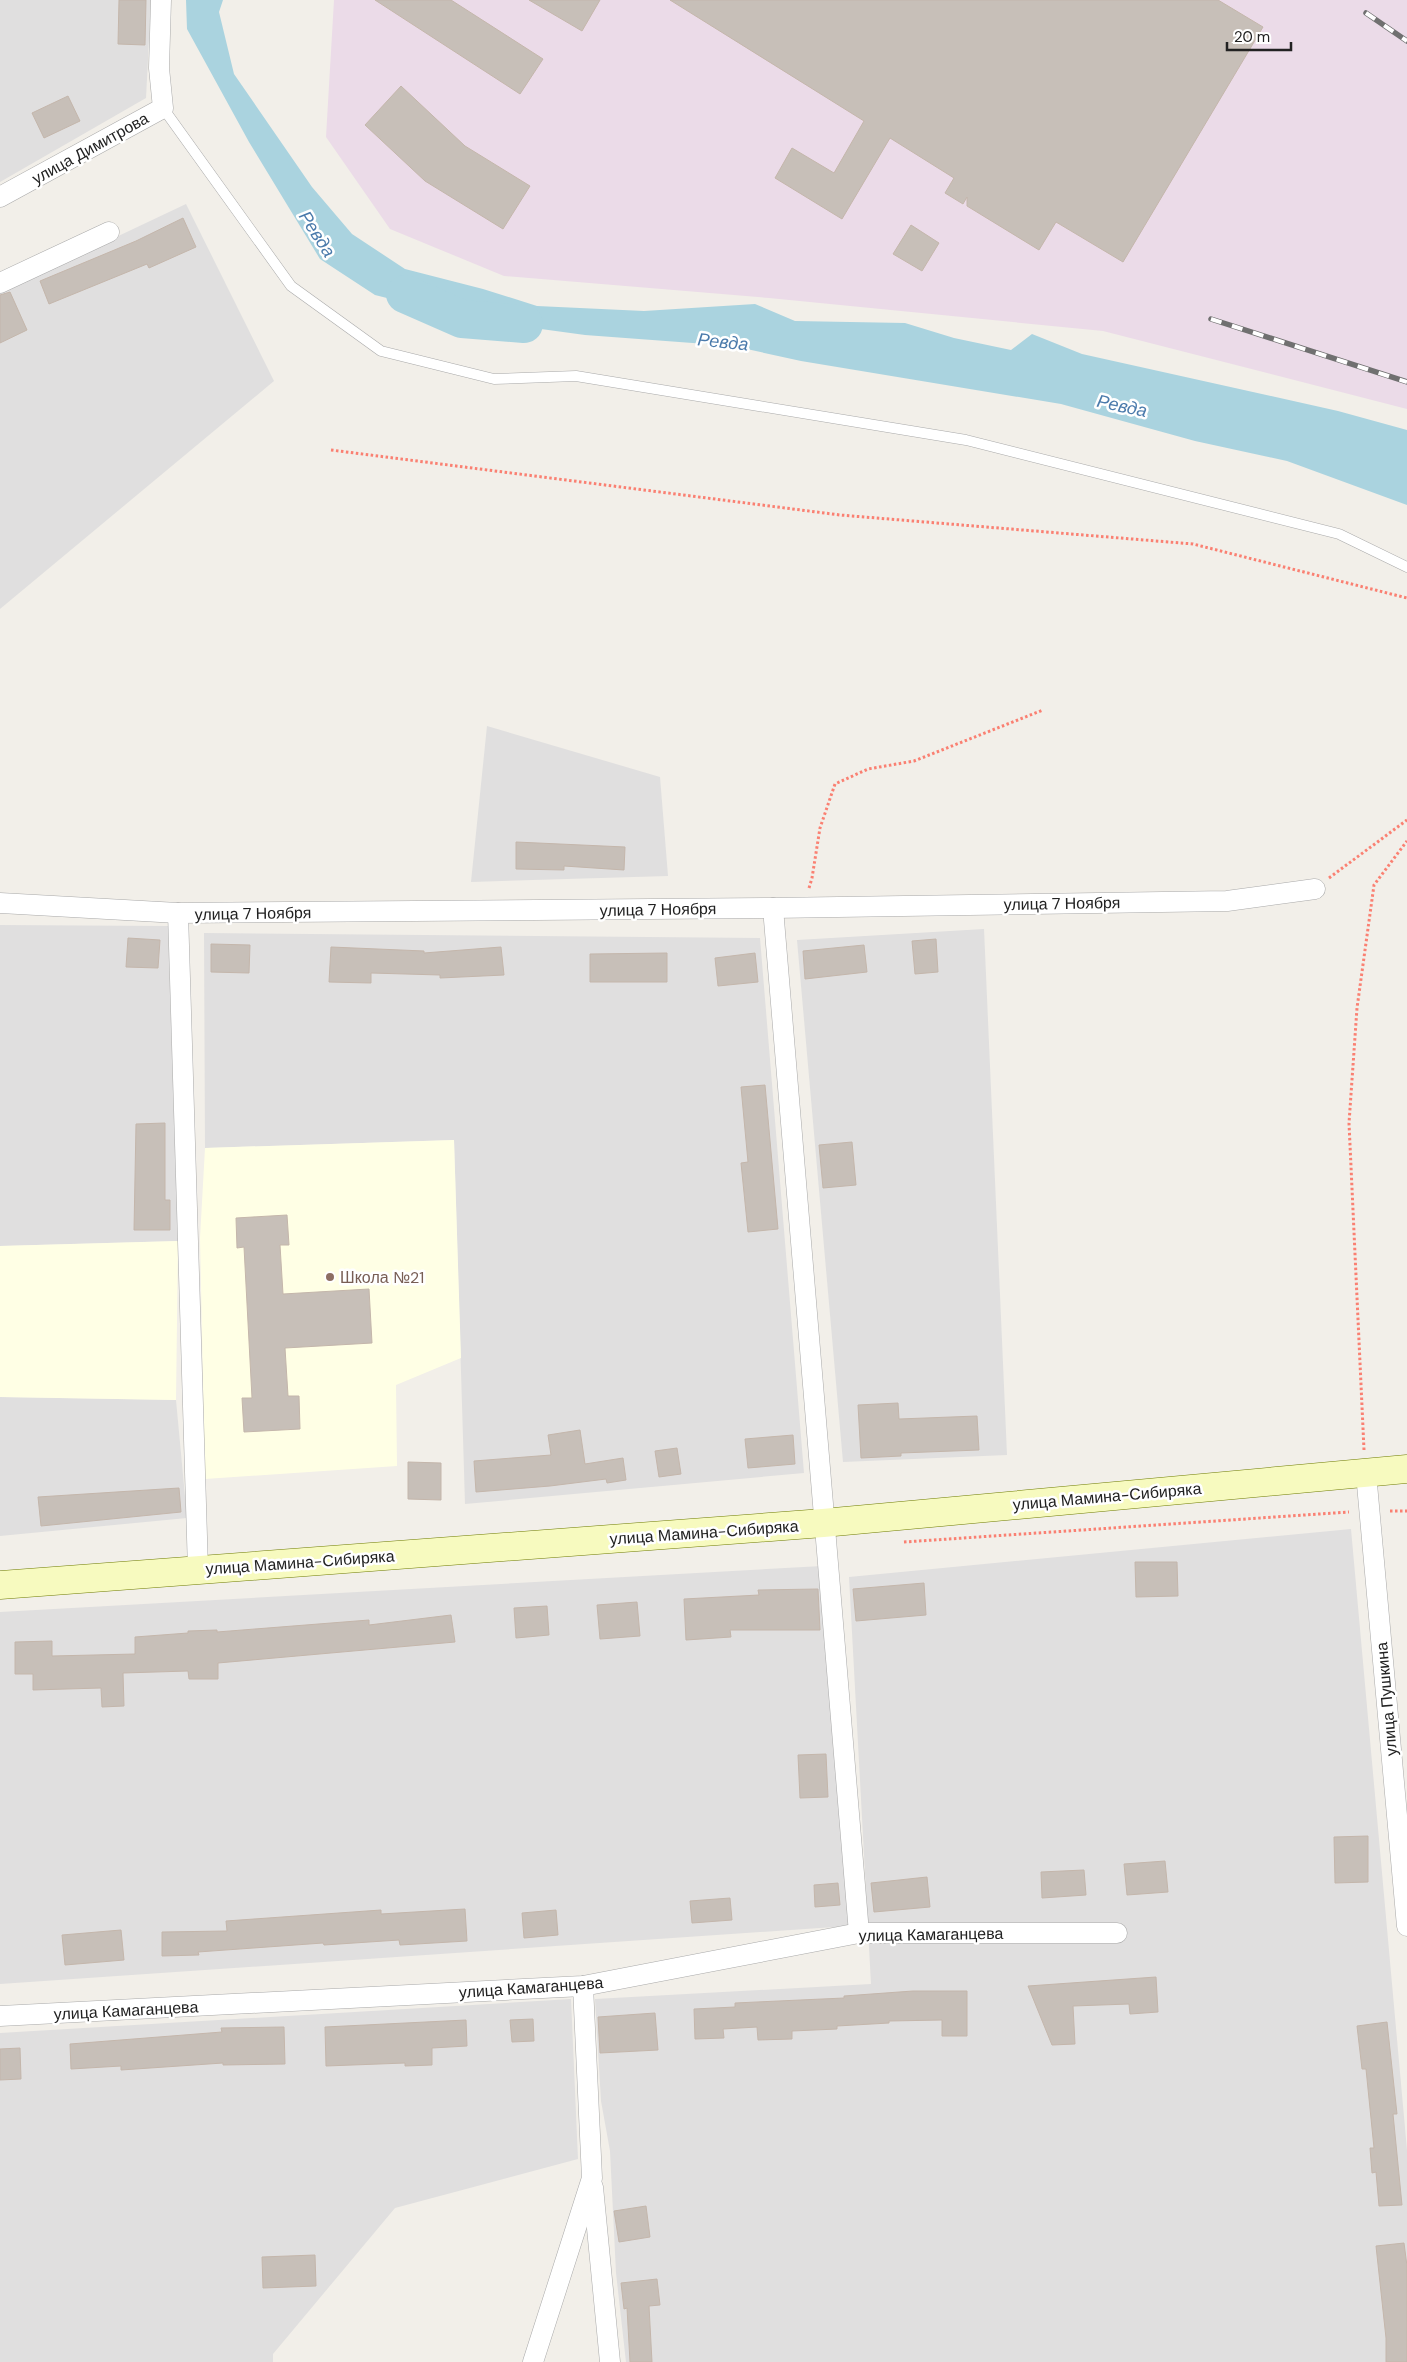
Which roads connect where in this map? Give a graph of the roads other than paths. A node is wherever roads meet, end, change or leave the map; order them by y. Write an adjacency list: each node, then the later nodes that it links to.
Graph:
1 (161, 0): 2 (street, улица Димитрова)
2 (163, 108): 3 (street, улица Димитрова); 6 (lane)
3 (0, 197)
4 (109, 232): 5 (street)
5 (0, 283)
6 (1407, 567)
7 (1315, 889): 9 (street, улица 7 Ноября)
8 (0, 903): 10 (street, улица 7 Ноября)
9 (773, 908): 10 (street, улица 7 Ноября); 13 (street)
10 (178, 914): 14 (street)
11 (1407, 1469): 12 (street, улица Мамина-Сибиряка)
12 (1366, 1473): 13 (street, улица Мамина-Сибиряка); 16 (street, улица Пушкина)
13 (823, 1523): 14 (street, улица Мамина-Сибиряка); 17 (street)
14 (198, 1570): 15 (street, улица Мамина-Сибиряка)
15 (0, 1585)
16 (1407, 1926)
17 (859, 1933): 18 (street, улица Камаганцева); 19 (street, улица Камаганцева)
18 (1117, 1933)
19 (584, 1986): 20 (street, улица Камаганцева); 21 (street)
20 (0, 2016)
21 (592, 2178): 22 (street); 23 (street)
22 (533, 2362)
23 (610, 2362)

